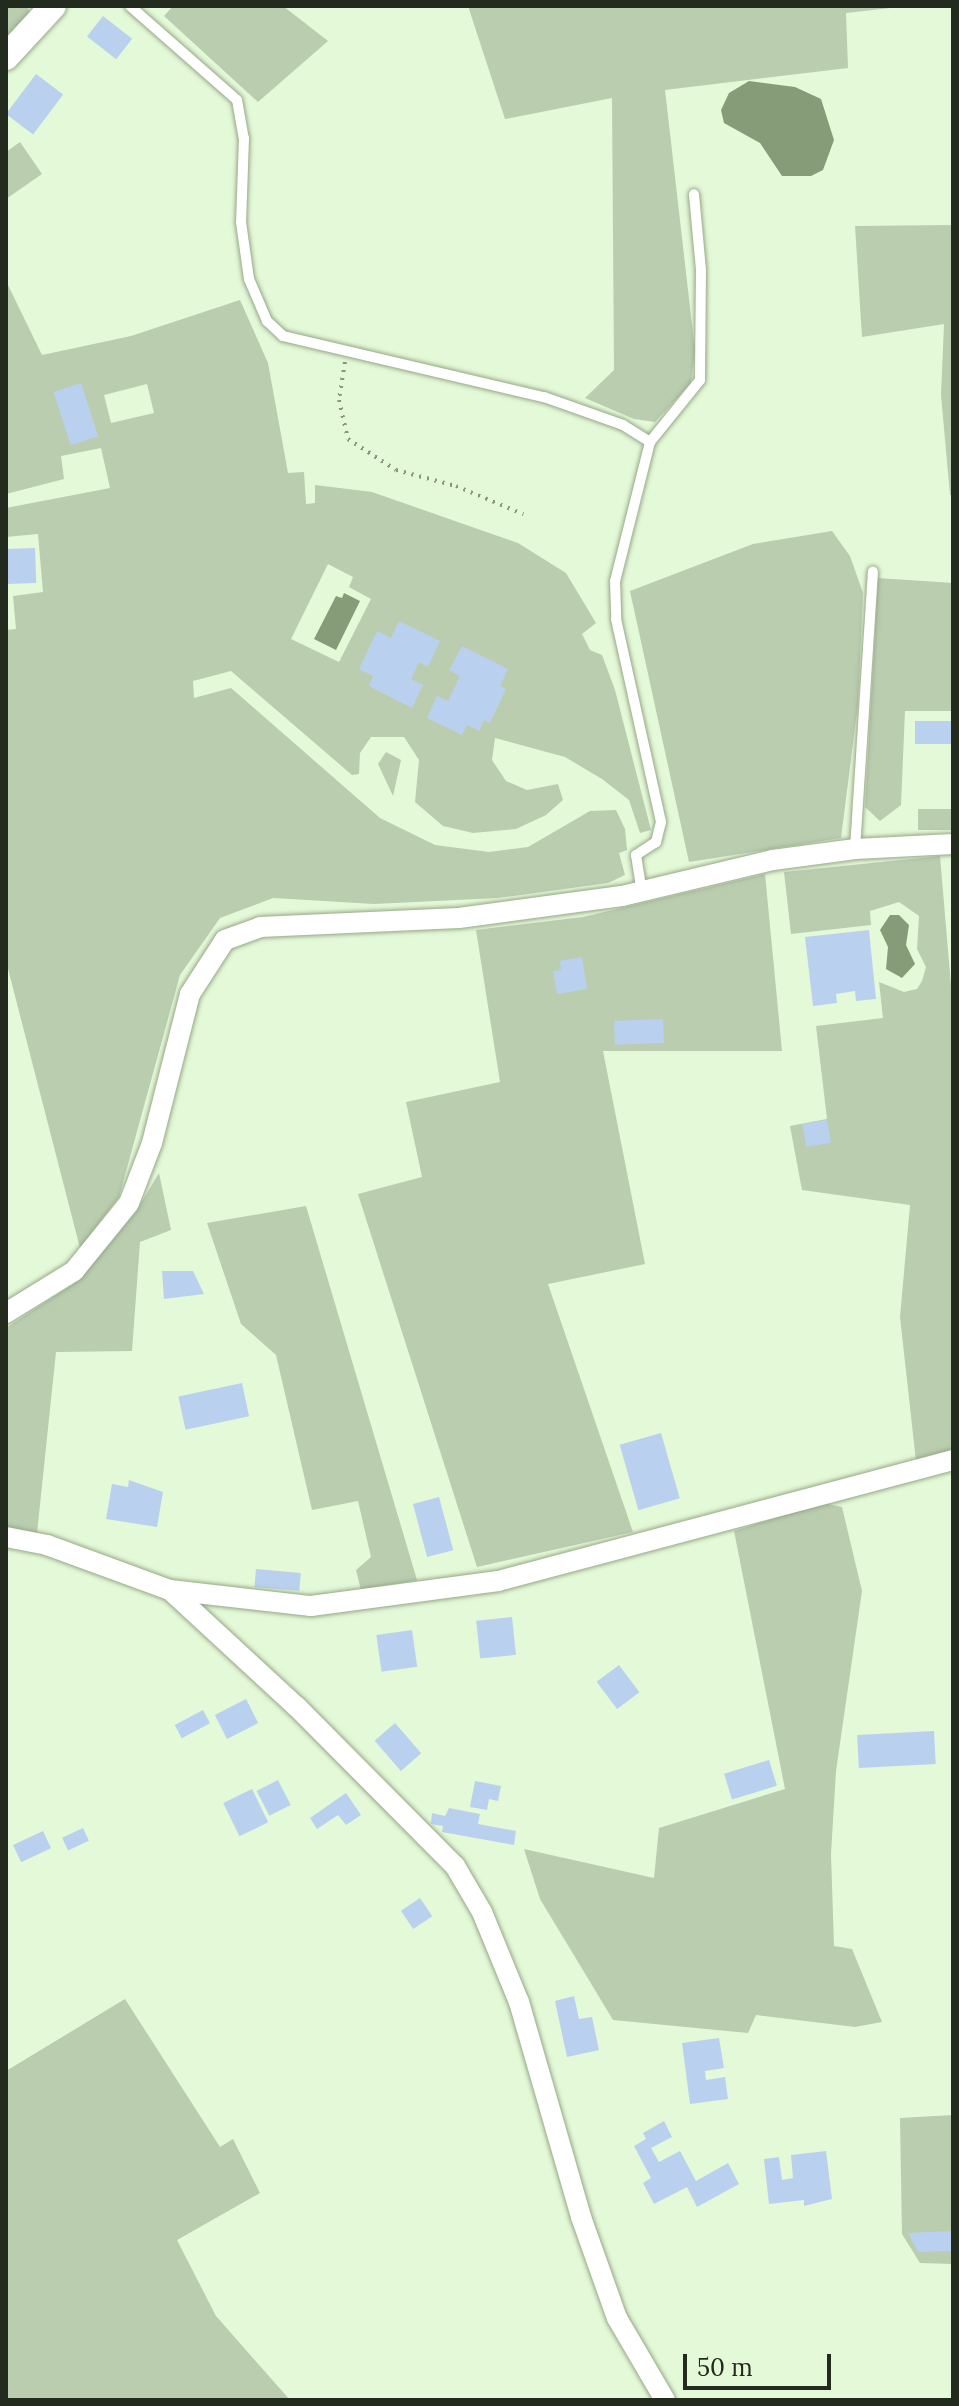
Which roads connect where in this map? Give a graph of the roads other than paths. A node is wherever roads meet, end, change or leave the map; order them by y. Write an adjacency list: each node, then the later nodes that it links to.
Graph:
1 (53, 6): 3 (street)
2 (130, 6): 5 (lane)
3 (6, 57)
4 (694, 194): 5 (lane)
5 (650, 442): 9 (lane)
6 (873, 572): 8 (lane)
7 (953, 844): 8 (street)
8 (855, 849): 9 (street)
9 (642, 891): 10 (street)
10 (6, 1313)
11 (953, 1460): 13 (street)
12 (6, 1537): 13 (street)
13 (170, 1590): 14 (street)
14 (665, 2400)

